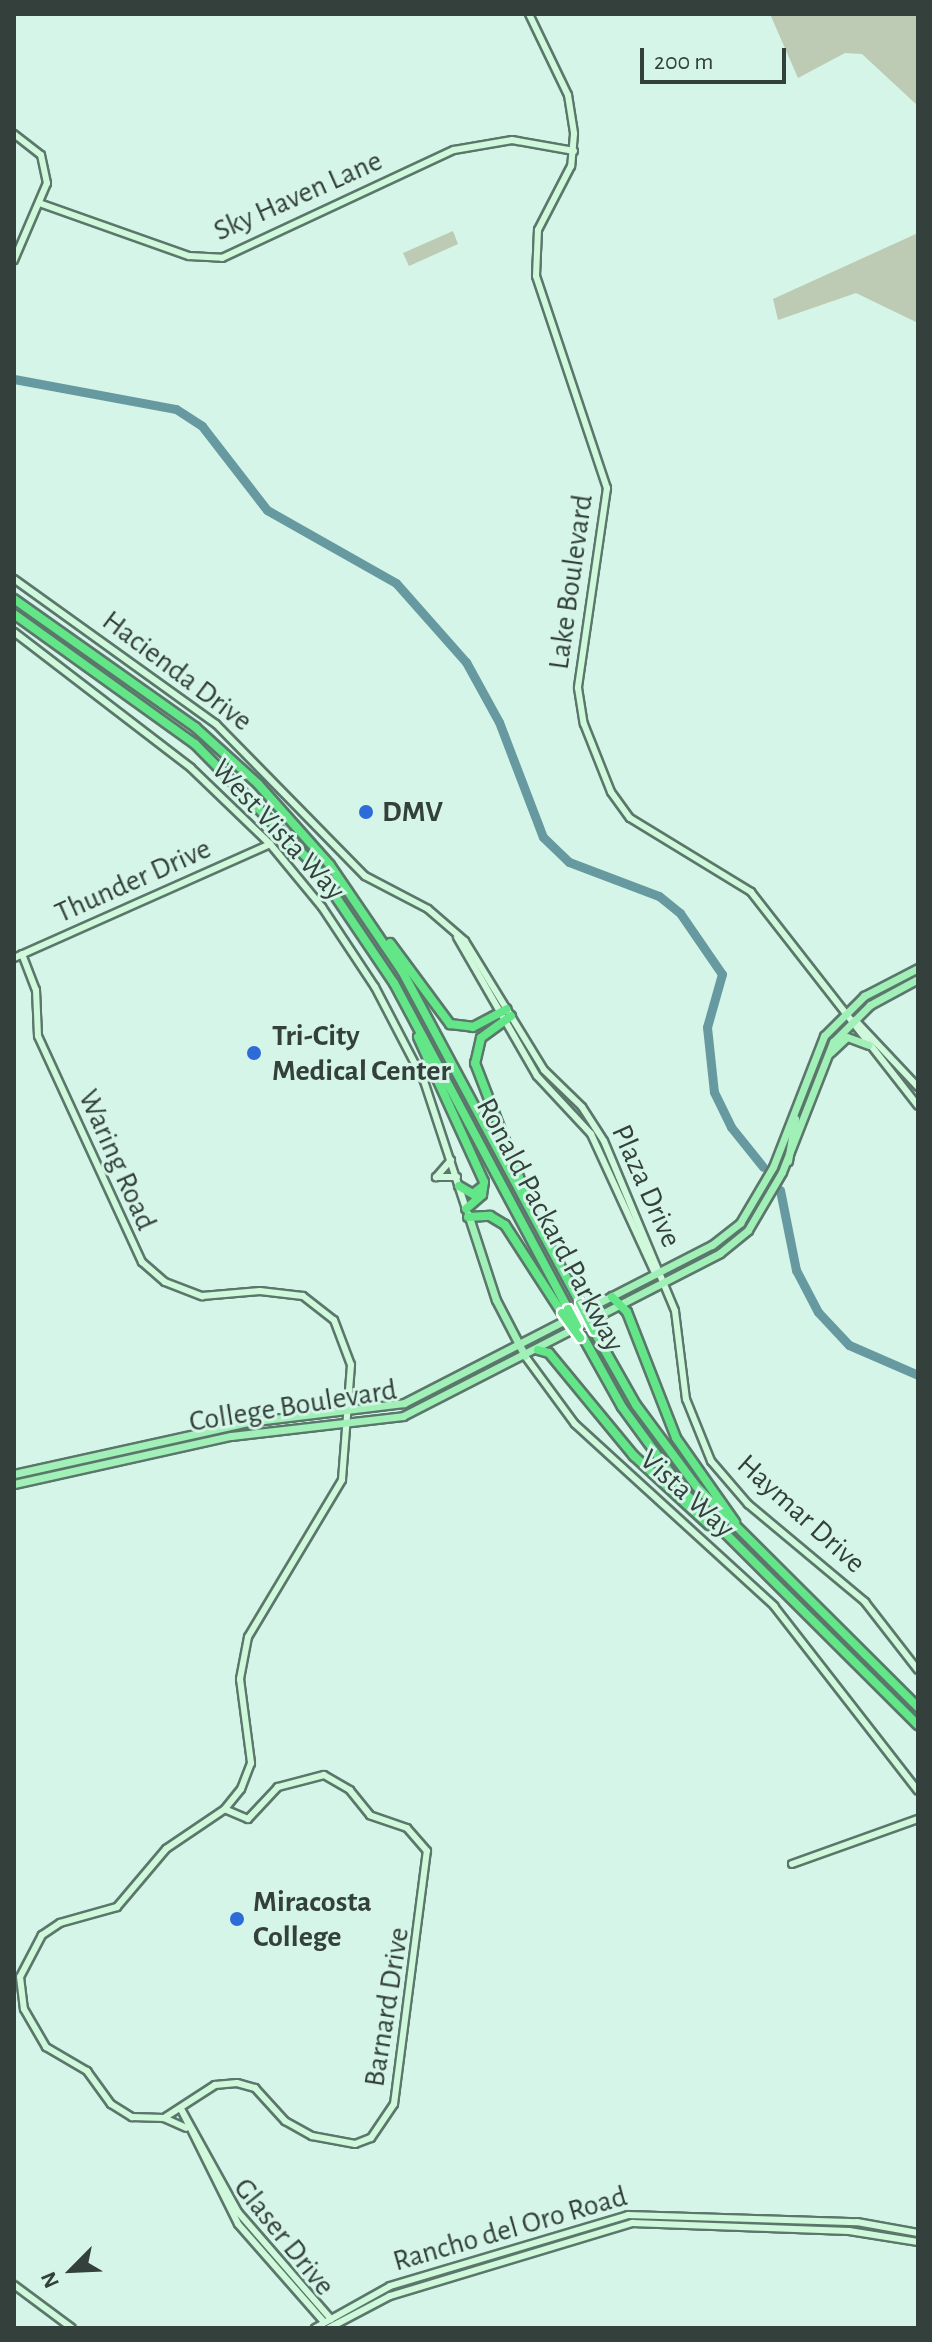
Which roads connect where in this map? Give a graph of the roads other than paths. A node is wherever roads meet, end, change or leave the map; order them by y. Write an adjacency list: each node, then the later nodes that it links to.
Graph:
1 (529, 14): 3 (main road, Lake Boulevard)
2 (14, 134): 4 (main road)
3 (574, 151): 4 (main road, Sky Haven Lane); 17 (main road, Lake Boulevard)
4 (42, 204): 5 (main road)
5 (14, 260)
6 (14, 579): 10 (main road, Hacienda Drive)
7 (14, 599): 12 (highway, Ronald Packard Parkway)
8 (14, 614): 19 (highway, Ronald Packard Parkway)
9 (14, 632): 11 (main road, West Vista Way)
10 (303, 809): 18 (main road, Plaza Drive)
11 (270, 844): 13 (main road, Thunder Drive); 28 (main road, West Vista Way)
12 (363, 909): 18 (highway); 34 (highway, Ronald Packard Parkway)
13 (22, 954): 14 (main road, Thunder Drive); 48 (main road, Waring Road)
14 (14, 958)
15 (918, 968): 17 (main road, College Boulevard)
16 (918, 979): 20 (main road, College Boulevard)
17 (847, 1011): 20 (main road, Lake Boulevard); 26 (main road, College Boulevard)
18 (506, 1015): 25 (main road, Plaza Drive); 27 (main road, Plaza Drive); 34 (highway)
19 (413, 1020): 31 (highway); 44 (highway, Ronald Packard Parkway)
20 (855, 1020): 21 (main road); 22 (main road, College Boulevard); 23 (main road)
21 (869, 1045): 22 (main road); 24 (main road)
22 (820, 1068): 29 (main road, College Boulevard)
23 (918, 1087)
24 (918, 1106)
25 (591, 1117): 27 (main road); 33 (main road, Plaza Drive)
26 (793, 1117): 29 (main road); 36 (main road, College Boulevard)
27 (584, 1122): 32 (main road, Plaza Drive)
28 (451, 1160): 30 (main road, West Vista Way); 30 (main road)
29 (788, 1161): 38 (main road, College Boulevard)
30 (458, 1182): 31 (highway); 35 (main road, West Vista Way)
31 (484, 1182): 35 (highway)
32 (620, 1203): 33 (main road); 40 (main road, Plaza Drive)
33 (630, 1206): 40 (main road, Plaza Drive)
34 (530, 1211): 52 (highway, Ronald Packard Parkway, bridge)
35 (467, 1213): 44 (highway); 45 (main road, Vista Way)
36 (735, 1228): 37 (main road, College Boulevard); 38 (main road)
37 (723, 1238): 39 (main road); 40 (main road, College Boulevard)
38 (734, 1243): 39 (main road, College Boulevard)
39 (720, 1253): 41 (main road, College Boulevard)
40 (658, 1274): 41 (main road, Plaza Drive); 42 (main road, College Boulevard)
41 (663, 1284): 43 (main road, College Boulevard); 54 (main road, Haymar Drive)
42 (612, 1297): 43 (highway); 45 (main road, College Boulevard)
43 (623, 1305): 46 (main road, College Boulevard); 52 (highway)
44 (565, 1311): 53 (highway, Ronald Packard Parkway, bridge)
45 (519, 1345): 47 (main road, Vista Way); 48 (main road, College Boulevard)
46 (538, 1350): 47 (main road, College Boulevard); 53 (highway)
47 (525, 1356): 49 (main road, College Boulevard); 57 (main road, Vista Way)
48 (350, 1413): 49 (main road, Waring Road); 50 (main road, College Boulevard)
49 (350, 1423): 51 (main road, College Boulevard); 58 (main road)
50 (14, 1474)
51 (14, 1484)
52 (741, 1533): 55 (highway, Ronald Packard Parkway)
53 (748, 1557): 56 (highway, Ronald Packard Parkway)
54 (918, 1670)
55 (918, 1707)
56 (918, 1725)
57 (918, 1791)
58 (225, 1809): 61 (main road, Barnard Drive); 62 (main road)
59 (918, 1819): 60 (main road)
60 (792, 1864)
61 (181, 2109): 62 (main road, Barnard Drive); 63 (main road, Glaser Drive); 67 (main road, Glaser Drive)
62 (164, 2118): 63 (main road)
63 (191, 2135): 67 (main road, Glaser Drive)
64 (918, 2233): 67 (main road, Rancho del Oro Road)
65 (918, 2242): 67 (main road, Rancho del Oro Road)
66 (14, 2285): 68 (main road)
67 (329, 2324): 69 (main road, Rancho del Oro Road)
68 (72, 2328)
69 (315, 2328)

